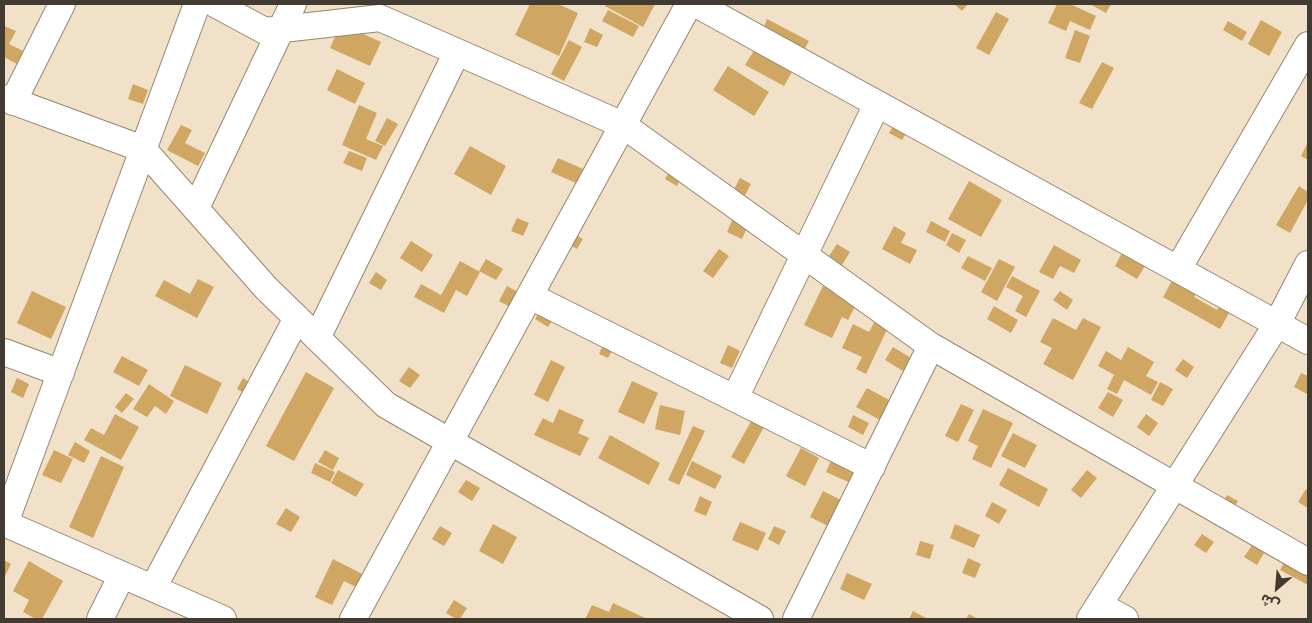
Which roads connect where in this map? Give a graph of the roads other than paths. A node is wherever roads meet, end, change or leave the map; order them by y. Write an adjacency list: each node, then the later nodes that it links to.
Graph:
1 (62, 4): 10 (street)
2 (197, 4): 13 (street)
3 (215, 4): 7 (street)
4 (293, 4): 7 (street)
5 (689, 4): 12 (street)
6 (696, 4): 11 (street)
7 (282, 29): 9 (street); 14 (street)
8 (1308, 45): 17 (street)
9 (457, 52): 12 (street); 21 (street)
10 (8, 100): 13 (street)
11 (877, 104): 15 (street); 17 (street)
12 (623, 125): 15 (street); 18 (street)
13 (143, 149): 14 (street); 25 (street)
14 (196, 208): 19 (street)
15 (804, 255): 23 (street); 26 (street)
16 (1308, 264): 20 (street)
17 (1178, 269): 20 (street)
18 (530, 296): 26 (street); 27 (street)
19 (297, 318): 21 (street); 33 (street)
20 (1277, 324): 22 (street); 29 (street)
21 (317, 338): 27 (street)
22 (1308, 341)
23 (931, 346): 28 (street); 29 (street)
24 (4, 352): 25 (street)
25 (61, 373): 30 (street)
26 (735, 398): 28 (street)
27 (450, 442): 37 (street); 38 (street)
28 (872, 466): 39 (street)
29 (1174, 486): 31 (street); 34 (street)
30 (4, 523): 32 (street)
31 (1308, 562)
32 (122, 575): 33 (street); 35 (street)
33 (153, 588): 36 (street)
34 (1094, 612): 40 (street)
35 (100, 619)
36 (223, 619)
37 (353, 619)
38 (760, 619)
39 (796, 619)
40 (1125, 619)

